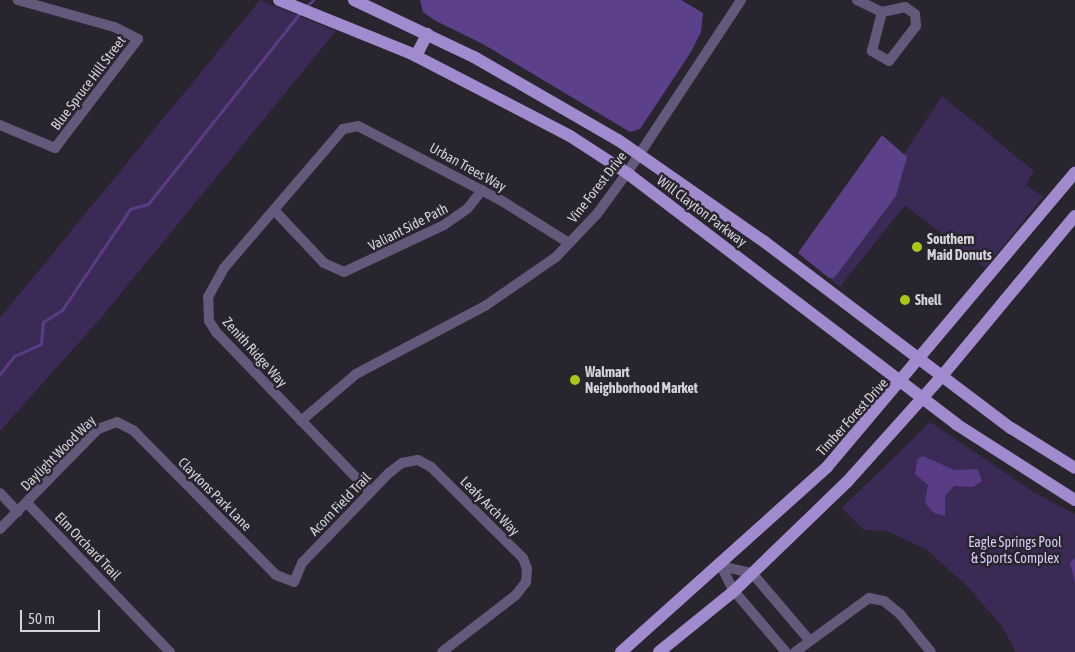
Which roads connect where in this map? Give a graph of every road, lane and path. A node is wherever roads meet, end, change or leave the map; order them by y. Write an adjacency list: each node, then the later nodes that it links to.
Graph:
1 (18, 0): 9 (street, Blue Spruce Hill Street)
2 (354, 0): 7 (main road, Will Clayton Parkway)
3 (741, 0): 11 (street, Vine Forest Drive)
4 (857, 0): 6 (street)
5 (283, 2): 8 (main road, Will Clayton Parkway)
6 (882, 12): 6 (street)
7 (427, 34): 8 (main road); 11 (main road, Will Clayton Parkway)
8 (416, 56): 12 (main road, Will Clayton Parkway)
9 (0, 125)
10 (350, 126): 14 (street, Urban Trees Way); 15 (street, Zenith Ridge Way)
11 (639, 155): 12 (street, Vine Forest Drive); 18 (main road, Will Clayton Parkway)
12 (627, 173): 17 (street, Vine Forest Drive); 20 (main road, Will Clayton Parkway)
13 (1075, 173): 18 (main road, Timber Forest Drive)
14 (482, 190): 15 (street, Valiant Side Path); 17 (street, Urban Trees Way)
15 (274, 210): 22 (street, Zenith Ridge Way)
16 (1075, 216): 19 (main road)
17 (569, 243): 22 (street, Vine Forest Drive)
18 (920, 360): 19 (main road, Will Clayton Parkway); 20 (main road, Timber Forest Drive)
19 (942, 376): 21 (main road); 25 (main road, Will Clayton Parkway)
20 (902, 383): 21 (main road, Will Clayton Parkway); 32 (main road, Timber Forest Drive)
21 (922, 398): 28 (main road, Will Clayton Parkway); 33 (main road)
22 (301, 420): 26 (street, Zenith Ridge Way)
23 (117, 422): 29 (street, Daylight Wood Way); 34 (street, Claytons Park Lane)
24 (418, 460): 26 (street, Acorn Field Trail); 38 (street, Leafy Arch Way)
25 (1075, 468)
26 (370, 492): 34 (street, Acorn Field Trail)
27 (0, 493): 30 (street)
28 (1075, 500)
29 (27, 503): 30 (street, Daylight Wood Way); 37 (street, Elm Orchard Trail)
30 (18, 512): 31 (street, Daylight Wood Way)
31 (0, 529)
32 (721, 566): 33 (street); 35 (street); 39 (main road, Timber Forest Drive)
33 (752, 573): 35 (main road); 36 (street)
34 (294, 582)
35 (734, 591): 40 (main road); 41 (street)
36 (810, 641): 42 (street); 43 (street)
37 (170, 652)
38 (442, 652)
39 (621, 652)
40 (659, 652)
41 (786, 652)
42 (796, 652)
43 (931, 652)

